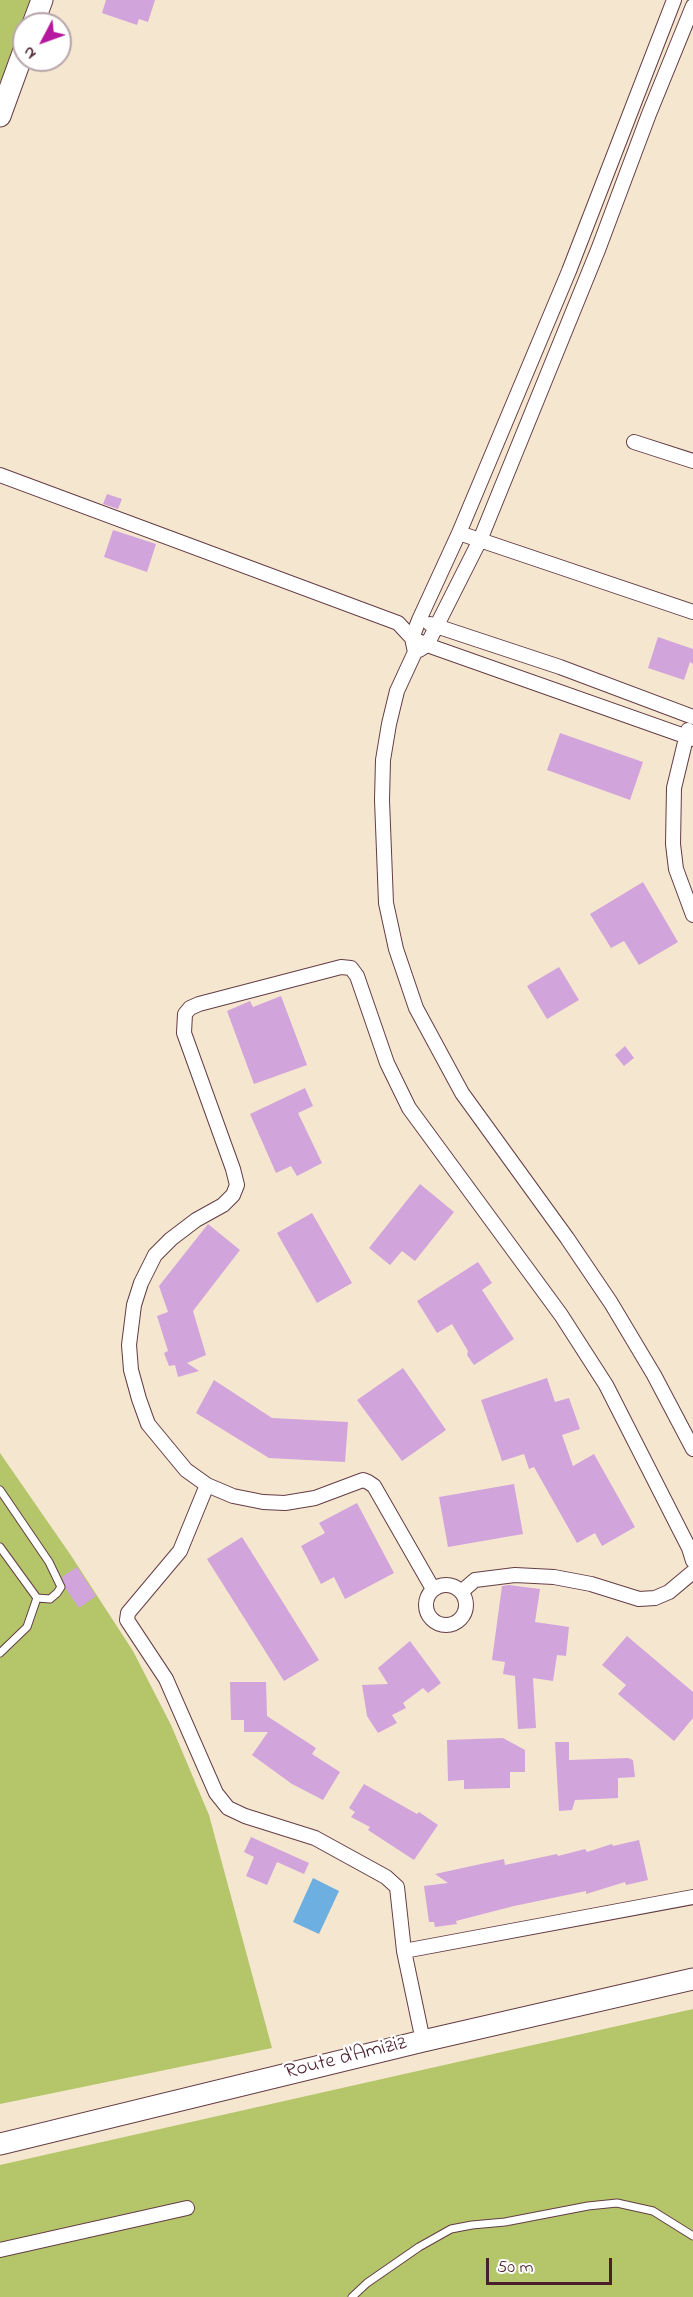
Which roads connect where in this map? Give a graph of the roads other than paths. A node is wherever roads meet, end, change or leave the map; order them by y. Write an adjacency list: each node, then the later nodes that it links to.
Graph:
1 (674, 0): 5 (street)
2 (693, 6): 6 (street)
3 (16, 72): 4 (main road)
4 (0, 116)
5 (568, 271): 6 (lane); 10 (street)
6 (587, 279): 11 (street)
7 (634, 442): 8 (street)
8 (693, 461)
9 (0, 475): 14 (street)
10 (459, 533): 11 (street); 13 (street)
11 (480, 540): 12 (street); 15 (street)
12 (693, 612)
13 (419, 620): 14 (street); 15 (street); 16 (street)
14 (398, 623): 16 (street)
15 (437, 626): 16 (street); 17 (street)
16 (418, 645): 18 (street); 20 (street)
17 (692, 716): 18 (street)
18 (689, 737): 19 (street)
19 (693, 915)
20 (693, 1449)
21 (207, 1485): 24 (street); 26 (street); 31 (street)
22 (0, 1490): 28 (lane)
23 (0, 1547): 28 (lane)
24 (693, 1561)
25 (693, 1572): 27 (street)
26 (433, 1589): 27 (street); 27 (street)
27 (461, 1592)
28 (37, 1598): 29 (lane)
29 (0, 1653)
30 (693, 1897): 31 (street)
31 (404, 1951): 33 (street)
32 (693, 1979): 33 (main road, Route d'Amiziz)
33 (423, 2041): 34 (main road, Route d'Amiziz)
34 (0, 2144)
35 (187, 2208): 37 (street)
36 (693, 2236): 38 (lane)
37 (0, 2250)
38 (352, 2297)

